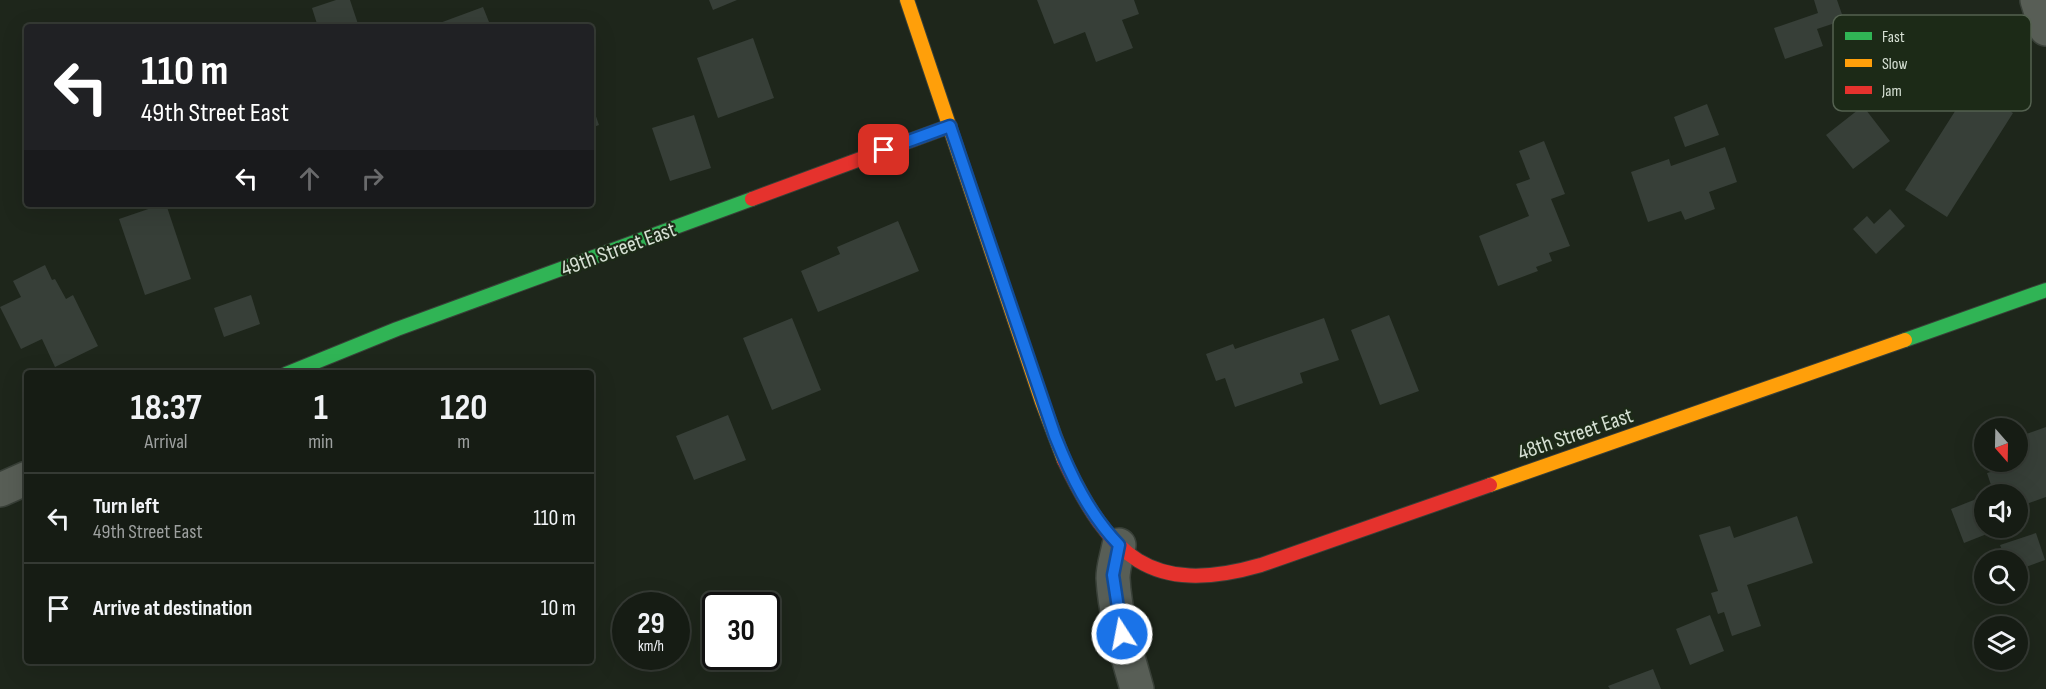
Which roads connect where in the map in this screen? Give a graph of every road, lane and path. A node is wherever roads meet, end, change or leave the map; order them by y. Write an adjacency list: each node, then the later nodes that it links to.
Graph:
1 (907, 0): 4 (street, 48th Street East)
2 (2037, 0): 3 (street)
3 (2046, 29)
4 (950, 126): 6 (street, 49th Street East); 9 (street, 48th Street East)
5 (2046, 291): 9 (street, 48th Street East)
6 (296, 370)
7 (24, 479): 8 (street)
8 (0, 490)
9 (1119, 545): 10 (street)
10 (1137, 689)

